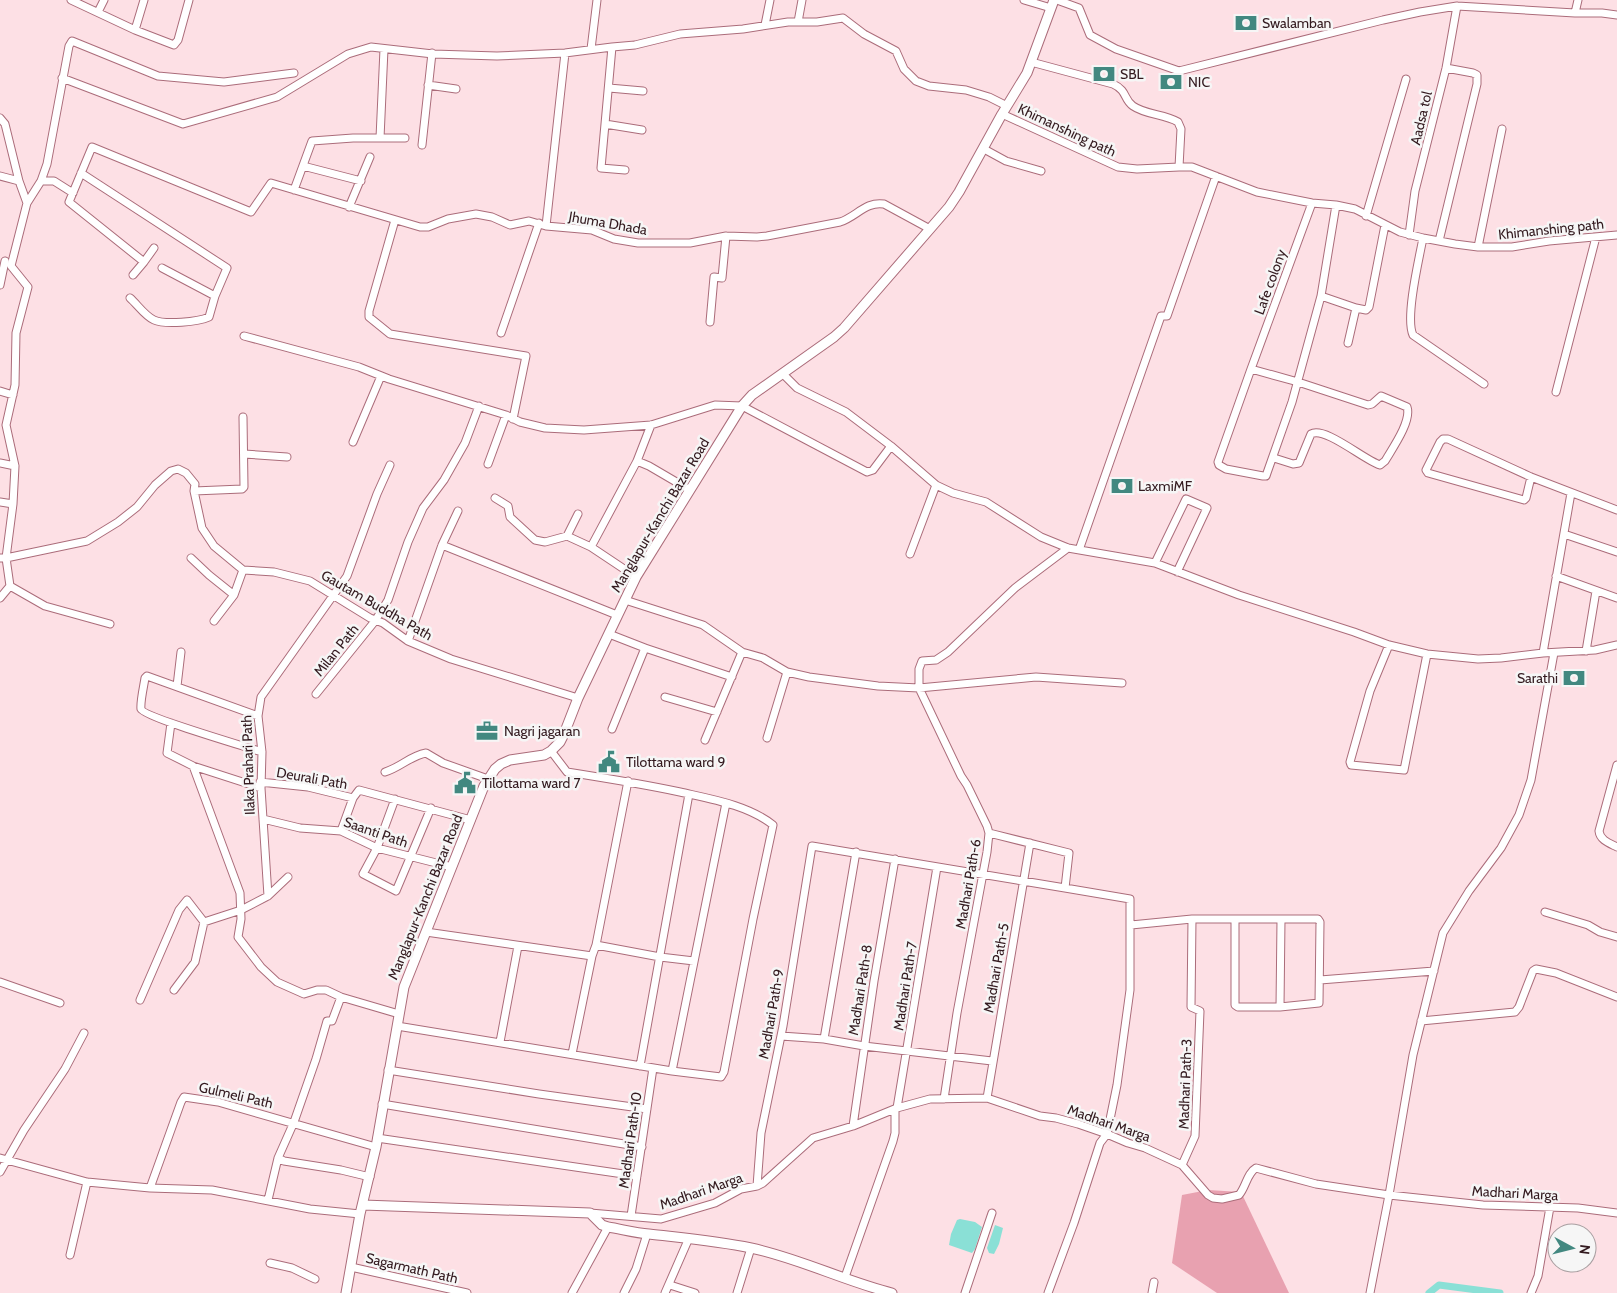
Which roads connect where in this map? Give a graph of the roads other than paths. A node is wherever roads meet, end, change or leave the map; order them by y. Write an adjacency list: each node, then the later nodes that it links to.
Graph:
1 (71, 0): 14 (street)
2 (104, 0): 14 (street)
3 (144, 0): 19 (street)
4 (189, 0): 19 (street)
5 (597, 0): 22 (street)
6 (770, 0): 18 (street)
7 (802, 0): 17 (street)
8 (1024, 0): 11 (street)
9 (1513, 0): 13 (street)
10 (1578, 0): 15 (street)
11 (1054, 3): 12 (street); 25 (street, Manglapur-Kanchi Bazar Road)
12 (1457, 6): 13 (street); 26 (street, Aadsa tol)
13 (1512, 9): 15 (street)
14 (98, 12): 19 (street)
15 (1575, 13): 16 (street)
16 (1617, 15)
17 (798, 22): 18 (street, Khimanshing path); 34 (street, Khimanshing path)
18 (765, 26): 20 (street, Khimanshing path)
19 (135, 30)
20 (612, 47): 22 (street, Khimanshing path); 31 (street)
21 (384, 49): 23 (street, Khimanshing path); 28 (street, Khimanshing path); 39 (street)
22 (591, 49): 24 (street, Khimanshing path)
23 (432, 53): 24 (street, Khimanshing path); 30 (street)
24 (565, 53): 62 (street)
25 (1031, 62): 34 (street, Manglapur-Kanchi Bazar Road); 45 (street)
26 (1446, 68): 65 (street, Aadsa tol); 70 (street)
27 (294, 73): 28 (street)
28 (62, 78): 52 (street)
29 (1406, 79): 60 (street)
30 (428, 85): 32 (street); 41 (street)
31 (609, 88): 33 (street); 36 (street)
32 (456, 89)
33 (643, 91)
34 (1004, 110): 42 (street, Manglapur-Kanchi Bazar Road); 45 (street, Khimanshing path)
35 (0, 118): 51 (street)
36 (605, 124): 38 (street); 46 (street)
37 (1502, 129): 71 (street)
38 (642, 130)
39 (380, 138): 40 (street); 44 (street)
40 (405, 138)
41 (422, 145)
42 (984, 149): 47 (street); 64 (street, Manglapur-Kanchi Bazar Road)
43 (370, 157): 53 (street)
44 (302, 166): 53 (street); 54 (street)
45 (1179, 166): 50 (street, Khimanshing path)
46 (625, 170)
47 (1041, 171)
48 (81, 173): 54 (street, Jhuma Dhada); 55 (street); 78 (street)
49 (0, 176): 51 (street)
50 (1216, 176): 57 (street, Khimanshing path); 127 (street)
51 (18, 181): 56 (street)
52 (41, 181): 55 (street); 56 (street)
53 (361, 181): 59 (street)
54 (294, 190): 59 (street, Jhuma Dhada)
55 (73, 193): 73 (street)
56 (27, 203): 74 (street)
57 (1312, 203): 58 (street, Khimanshing path); 86 (street, Lafe colony)
58 (1336, 205): 60 (street, Khimanshing path); 79 (street)
59 (349, 207): 61 (street, Jhuma Dhada)
60 (1366, 216): 63 (street, Khimanshing path)
61 (395, 220): 62 (street, Jhuma Dhada); 98 (street)
62 (543, 224): 67 (street, Jhuma Dhada); 83 (street)
63 (1385, 225): 65 (street, Khimanshing path); 81 (street)
64 (930, 229): 67 (street, Jhuma Dhada); 87 (street, Manglapur-Kanchi Bazar Road)
65 (1409, 235): 69 (street, Khimanshing path)
66 (1617, 235): 68 (street, Khimanshing path)
67 (726, 236): 82 (street)
68 (1596, 237): 71 (street, Khimanshing path); 92 (street)
69 (1423, 238): 70 (street, Khimanshing path); 90 (street)
70 (1439, 241): 71 (street, Khimanshing path)
71 (1478, 247)
72 (154, 248): 73 (street)
73 (144, 262): 76 (street)
74 (5, 263): 77 (street); 93 (street)
75 (162, 268): 78 (street)
76 (133, 275)
77 (0, 285)
78 (215, 296): 80 (street)
79 (1321, 296): 81 (street); 89 (street)
80 (130, 298)
81 (1356, 308): 85 (street)
82 (710, 322)
83 (501, 333)
84 (244, 336): 88 (street)
85 (1348, 343)
86 (1251, 369): 89 (street); 105 (street, Lafe colony)
87 (783, 374): 95 (street, Manglapur-Kanchi Bazar Road); 102 (street)
88 (381, 376): 94 (street); 101 (street)
89 (1298, 382): 105 (street); 105 (street)
90 (1484, 384)
91 (0, 391): 93 (street)
92 (1556, 392)
93 (13, 395): 99 (street)
94 (480, 406): 96 (street); 147 (street, Milan Path)
95 (742, 406): 100 (street); 102 (street); 113 (street, Manglapur-Kanchi Bazar Road)
96 (506, 415): 98 (street); 108 (street)
97 (243, 417): 103 (street)
98 (513, 419): 100 (street)
99 (3, 424): 110 (street)
100 (651, 426): 106 (street)
101 (353, 442)
102 (892, 446): 112 (street)
103 (244, 454): 104 (street); 114 (street)
104 (287, 457)
105 (1274, 458)
106 (637, 461): 113 (street); 125 (street)
107 (0, 463): 110 (street)
108 (488, 464)
109 (390, 465): 141 (street, Ilaka Prahari Path)
110 (15, 466): 118 (street)
111 (1531, 477): 111 (street); 115 (street)
112 (936, 485): 126 (street); 129 (street)
113 (690, 490): 137 (street, Manglapur-Kanchi Bazar Road)
114 (194, 491): 130 (street); 133 (street)
115 (1571, 493): 119 (street); 122 (street)
116 (495, 498): 123 (street)
117 (0, 502): 118 (street)
118 (13, 504): 130 (street)
119 (1617, 510)
120 (458, 511): 124 (street)
121 (578, 514): 123 (street)
122 (1564, 534): 128 (street); 136 (street)
123 (567, 536): 125 (street)
124 (442, 545): 145 (street); 150 (street)
125 (591, 547): 137 (street)
126 (1068, 548): 127 (street); 164 (street)
127 (1079, 550): 132 (street)
128 (1617, 552)
129 (910, 554)
130 (3, 558): 138 (street)
131 (191, 558): 140 (street)
132 (1157, 563): 134 (street); 134 (street); 135 (street)
133 (243, 570): 140 (street); 141 (street, Gautam Buddha Path)
134 (1177, 572): 151 (street)
135 (1154, 573)
136 (1556, 576): 139 (street); 157 (street)
137 (636, 577): 144 (street, Manglapur-Kanchi Bazar Road)
138 (10, 586): 142 (street); 148 (street)
139 (1596, 591): 143 (street); 154 (street)
140 (234, 595): 146 (street)
141 (333, 596): 147 (street, Gautam Buddha Path); 169 (street, Ilaka Prahari Path)
142 (0, 598)
143 (1617, 598)
144 (625, 600): 145 (street, Manglapur-Kanchi Bazar Road); 156 (street)
145 (617, 616): 149 (street, Manglapur-Kanchi Bazar Road)
146 (214, 621)
147 (375, 621): 150 (street, Gautam Buddha Path); 165 (street, Milan Path)
148 (110, 624)
149 (609, 634): 153 (street); 166 (street, Manglapur-Kanchi Bazar Road)
150 (408, 641): 166 (street, Gautam Buddha Path)
151 (1389, 645): 159 (street); 159 (street)
152 (1617, 645): 154 (street)
153 (645, 648): 161 (street); 171 (street)
154 (1586, 651): 158 (street)
155 (181, 652): 163 (street)
156 (742, 652): 160 (street); 161 (street)
157 (1543, 653): 158 (street); 159 (street)
158 (1554, 653): 218 (street)
159 (1427, 654)
160 (788, 672): 164 (street); 172 (street)
161 (732, 677): 168 (street)
162 (1122, 684): 164 (street)
163 (177, 686): 169 (street); 170 (street)
164 (919, 688): 190 (street, Madhari Path-6)
165 (316, 694)
166 (578, 698): 174 (street, Manglapur-Kanchi Bazar Road)
167 (665, 698): 168 (street)
168 (717, 712): 173 (street)
169 (258, 716): 175 (street, Ilaka Prahari Path)
170 (171, 723): 175 (street); 177 (street, Deurali Path)
171 (612, 729)
172 (767, 738)
173 (705, 740)
174 (552, 751): 179 (street, Manglapur-Kanchi Bazar Road); 180 (street)
175 (262, 752): 181 (street, Ilaka Prahari Path)
176 (1617, 765): 192 (street)
177 (193, 766): 181 (street, Deurali Path); 204 (street)
178 (385, 772): 179 (street)
179 (488, 778): 188 (street, Manglapur-Kanchi Bazar Road)
180 (628, 781): 182 (street); 213 (street)
181 (261, 785): 183 (street, Deurali Path); 187 (street, Ilaka Prahari Path)
182 (689, 794): 185 (street); 216 (street)
183 (352, 798): 184 (street, Deurali Path); 189 (street)
184 (395, 799): 186 (street, Deurali Path); 193 (street)
185 (726, 803): 217 (street); 242 (street)
186 (431, 808): 188 (street, Deurali Path); 195 (street)
187 (262, 819): 189 (street, Saanti Path); 203 (street, Ilaka Prahari Path)
188 (471, 820): 197 (street, Manglapur-Kanchi Bazar Road)
189 (341, 831): 193 (street, Saanti Path)
190 (989, 833): 191 (street); 199 (street, Madhari Path-6)
191 (1030, 843): 201 (street, Madhari Path-5); 202 (street)
192 (1617, 847)
193 (377, 848): 195 (street, Saanti Path); 195 (street)
194 (856, 852): 196 (street); 231 (street, Madhari Path-9); 232 (street)
195 (410, 856): 197 (street, Saanti Path)
196 (895, 859): 198 (street); 234 (street, Madhari Path-8)
197 (452, 867): 211 (street, Manglapur-Kanchi Bazar Road)
198 (937, 867): 199 (street); 235 (street, Madhari Path-7)
199 (983, 874): 201 (street); 237 (street, Madhari Path-6)
200 (288, 877): 203 (street)
201 (1025, 881): 202 (street); 238 (street, Madhari Path-5)
202 (1065, 888): 210 (street)
203 (268, 896): 204 (street)
204 (240, 910): 209 (street); 223 (street)
205 (1545, 912): 212 (street)
206 (1192, 919): 207 (street); 210 (street); 255 (street, Madhari Path-3)
207 (1235, 920): 208 (street); 226 (street)
208 (1281, 920): 219 (street); 226 (street)
209 (204, 922): 221 (street); 224 (street)
210 (1131, 925): 250 (street)
211 (426, 932): 214 (street); 227 (street, Manglapur-Kanchi Bazar Road)
212 (1617, 937)
213 (596, 945): 215 (street); 216 (street)
214 (518, 946): 215 (street); 233 (street)
215 (592, 956): 236 (street)
216 (660, 957): 217 (street); 239 (street)
217 (694, 961): 242 (street)
218 (1434, 971): 219 (street); 228 (street)
219 (1320, 980): 226 (street)
220 (0, 982): 225 (street)
221 (174, 990)
222 (1617, 996): 228 (street)
223 (341, 997): 227 (street); 248 (street)
224 (140, 1000)
225 (60, 1002)
226 (1280, 1008)
227 (399, 1014): 229 (street, Manglapur-Kanchi Bazar Road)
228 (1421, 1021): 262 (street)
229 (397, 1026): 233 (street); 241 (street, Manglapur-Kanchi Bazar Road)
230 (84, 1033): 254 (street)
231 (781, 1036): 232 (street); 260 (street, Madhari Path-9)
232 (824, 1039): 234 (street)
233 (500, 1042): 236 (street)
234 (864, 1046): 235 (street); 249 (street, Madhari Path-8)
235 (907, 1052): 237 (street); 246 (street, Madhari Path-7)
236 (572, 1054): 239 (street)
237 (950, 1057): 238 (street); 244 (street, Madhari Path-6)
238 (992, 1061): 243 (street, Madhari Path-5)
239 (640, 1066): 240 (street)
240 (653, 1068): 242 (street); 247 (street, Madhari Path-10)
241 (388, 1070): 245 (street, Manglapur-Kanchi Bazar Road); 247 (street)
242 (672, 1071)
243 (987, 1098): 244 (street, Madhari Marga); 250 (street, Madhari Marga)
244 (944, 1099): 246 (street, Madhari Marga)
245 (382, 1104): 251 (street, Manglapur-Kanchi Bazar Road); 252 (street)
246 (896, 1108): 249 (street, Madhari Marga); 277 (street, Madhari Path-7)
247 (647, 1109): 252 (street, Madhari Path-10)
248 (294, 1122): 251 (street, Gulmeli Path); 253 (street); 261 (street, Gulmeli Path)
249 (853, 1126): 260 (street, Madhari Marga)
250 (1107, 1134): 255 (street, Madhari Marga); 290 (street)
251 (377, 1142): 257 (street, Gulmeli Path); 258 (street, Manglapur-Kanchi Bazar Road)
252 (642, 1147): 257 (street, Madhari Path-10)
253 (278, 1158): 258 (street); 263 (street)
254 (4, 1159): 256 (street); 259 (street)
255 (1182, 1165): 262 (street, Madhari Marga)
256 (0, 1172)
257 (637, 1176): 269 (street, Madhari Path-10)
258 (370, 1177): 265 (street, Manglapur-Kanchi Bazar Road)
259 (87, 1182): 261 (street); 274 (street)
260 (757, 1186): 269 (street, Madhari Marga)
261 (150, 1188): 263 (street)
262 (1389, 1195): 264 (street, Madhari Marga); 292 (street)
263 (268, 1200): 265 (street)
264 (1550, 1208): 268 (street, Madhari Marga); 293 (street)
265 (362, 1210): 266 (street); 276 (street, Manglapur-Kanchi Bazar Road)
266 (590, 1213): 269 (street, Madhari Marga); 270 (street)
267 (992, 1213): 289 (street)
268 (1617, 1213)
269 (632, 1216)
270 (608, 1227): 271 (street); 283 (street)
271 (647, 1234): 272 (street); 284 (street)
272 (689, 1238): 273 (street); 280 (street)
273 (751, 1248): 277 (street); 287 (street)
274 (70, 1256)
275 (270, 1263): 278 (street)
276 (351, 1267): 281 (street, Manglapur-Kanchi Bazar Road); 282 (street, Sagarmath Path)
277 (845, 1277): 288 (street)
278 (315, 1279)
279 (1154, 1282): 291 (street)
280 (670, 1285): 285 (street); 286 (street)
281 (346, 1293)
282 (468, 1293)
283 (572, 1293)
284 (624, 1293)
285 (665, 1293)
286 (695, 1293)
287 (738, 1293)
288 (892, 1293)
289 (964, 1293)
290 (1048, 1293)
291 (1152, 1293)
292 (1370, 1293)
293 (1532, 1293)

